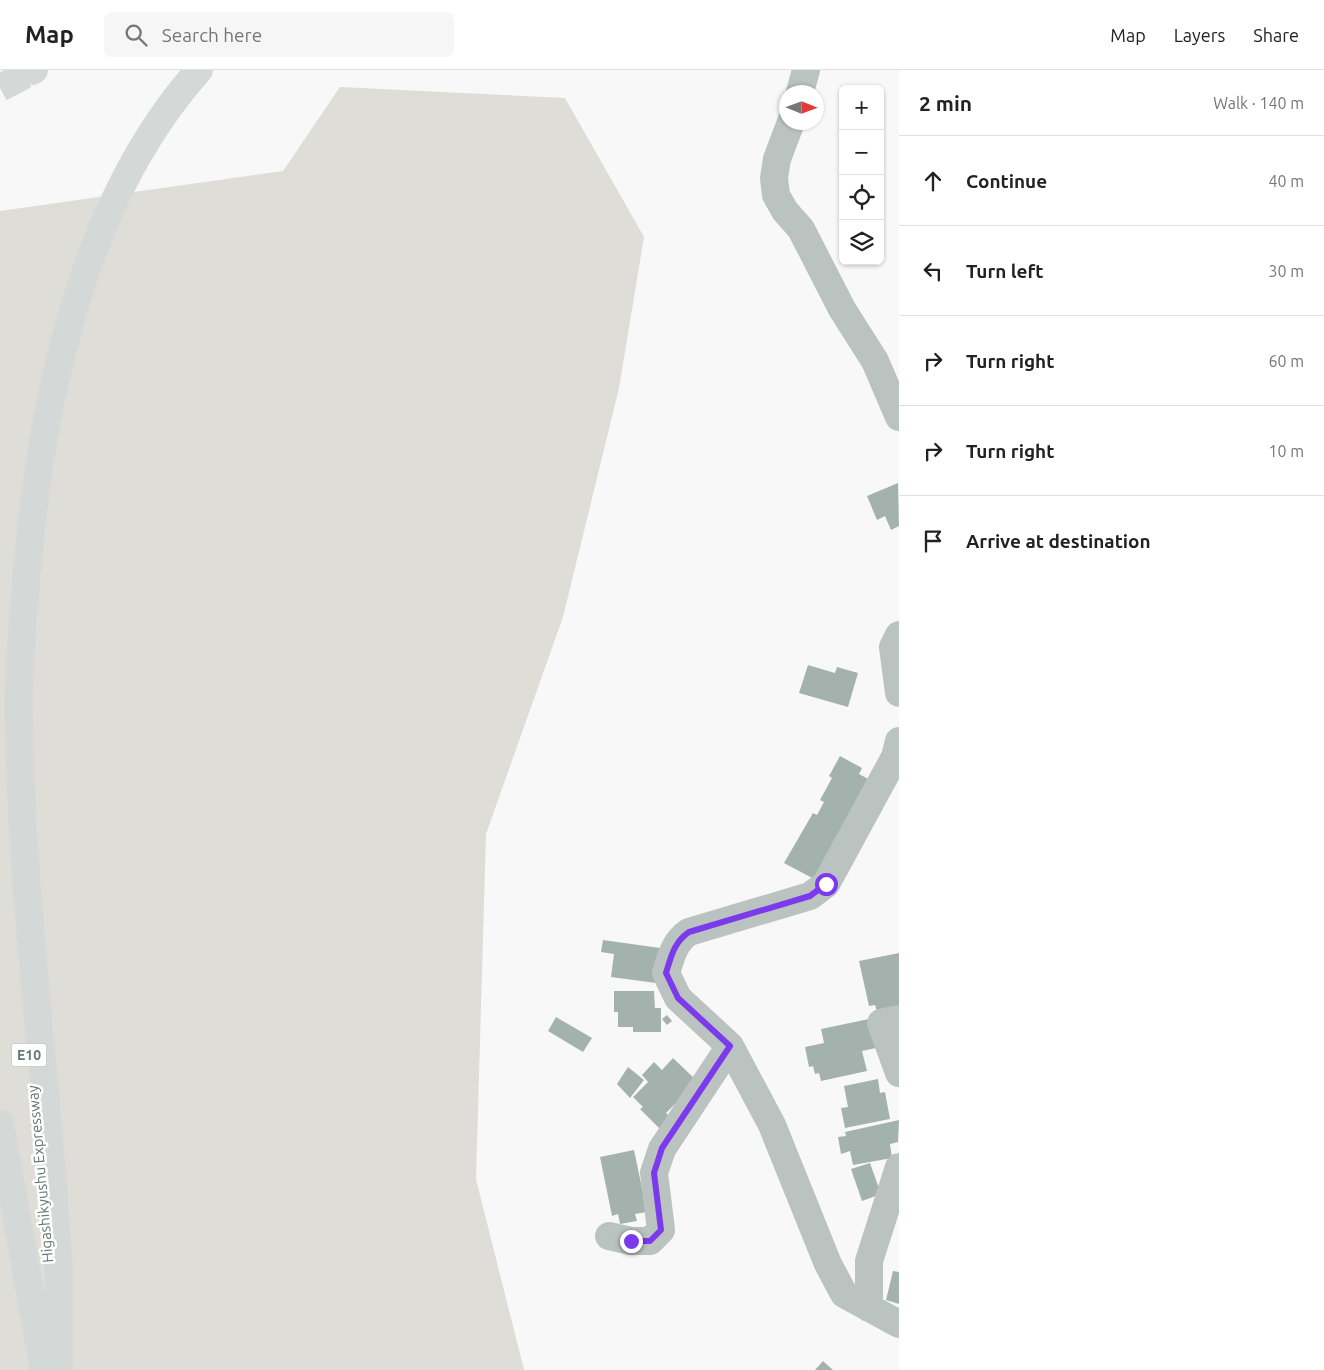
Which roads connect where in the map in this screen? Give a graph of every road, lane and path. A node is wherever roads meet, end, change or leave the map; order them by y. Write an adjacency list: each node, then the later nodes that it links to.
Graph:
1 (199, 70): 19 (highway)
2 (806, 70): 3 (street)
3 (802, 85)
4 (788, 130): 5 (street)
5 (899, 416)
6 (899, 635): 7 (street)
7 (899, 693)
8 (0, 740): 19 (highway, Higashikyushu Expressway / E10)
9 (899, 741): 11 (street)
10 (899, 1019): 12 (street)
11 (730, 1046): 15 (street); 16 (street)
12 (899, 1073)
13 (0, 1124): 18 (highway)
14 (899, 1167): 16 (street)
15 (609, 1236)
16 (869, 1308): 17 (street)
17 (899, 1324)
18 (44, 1370)
19 (58, 1370)

